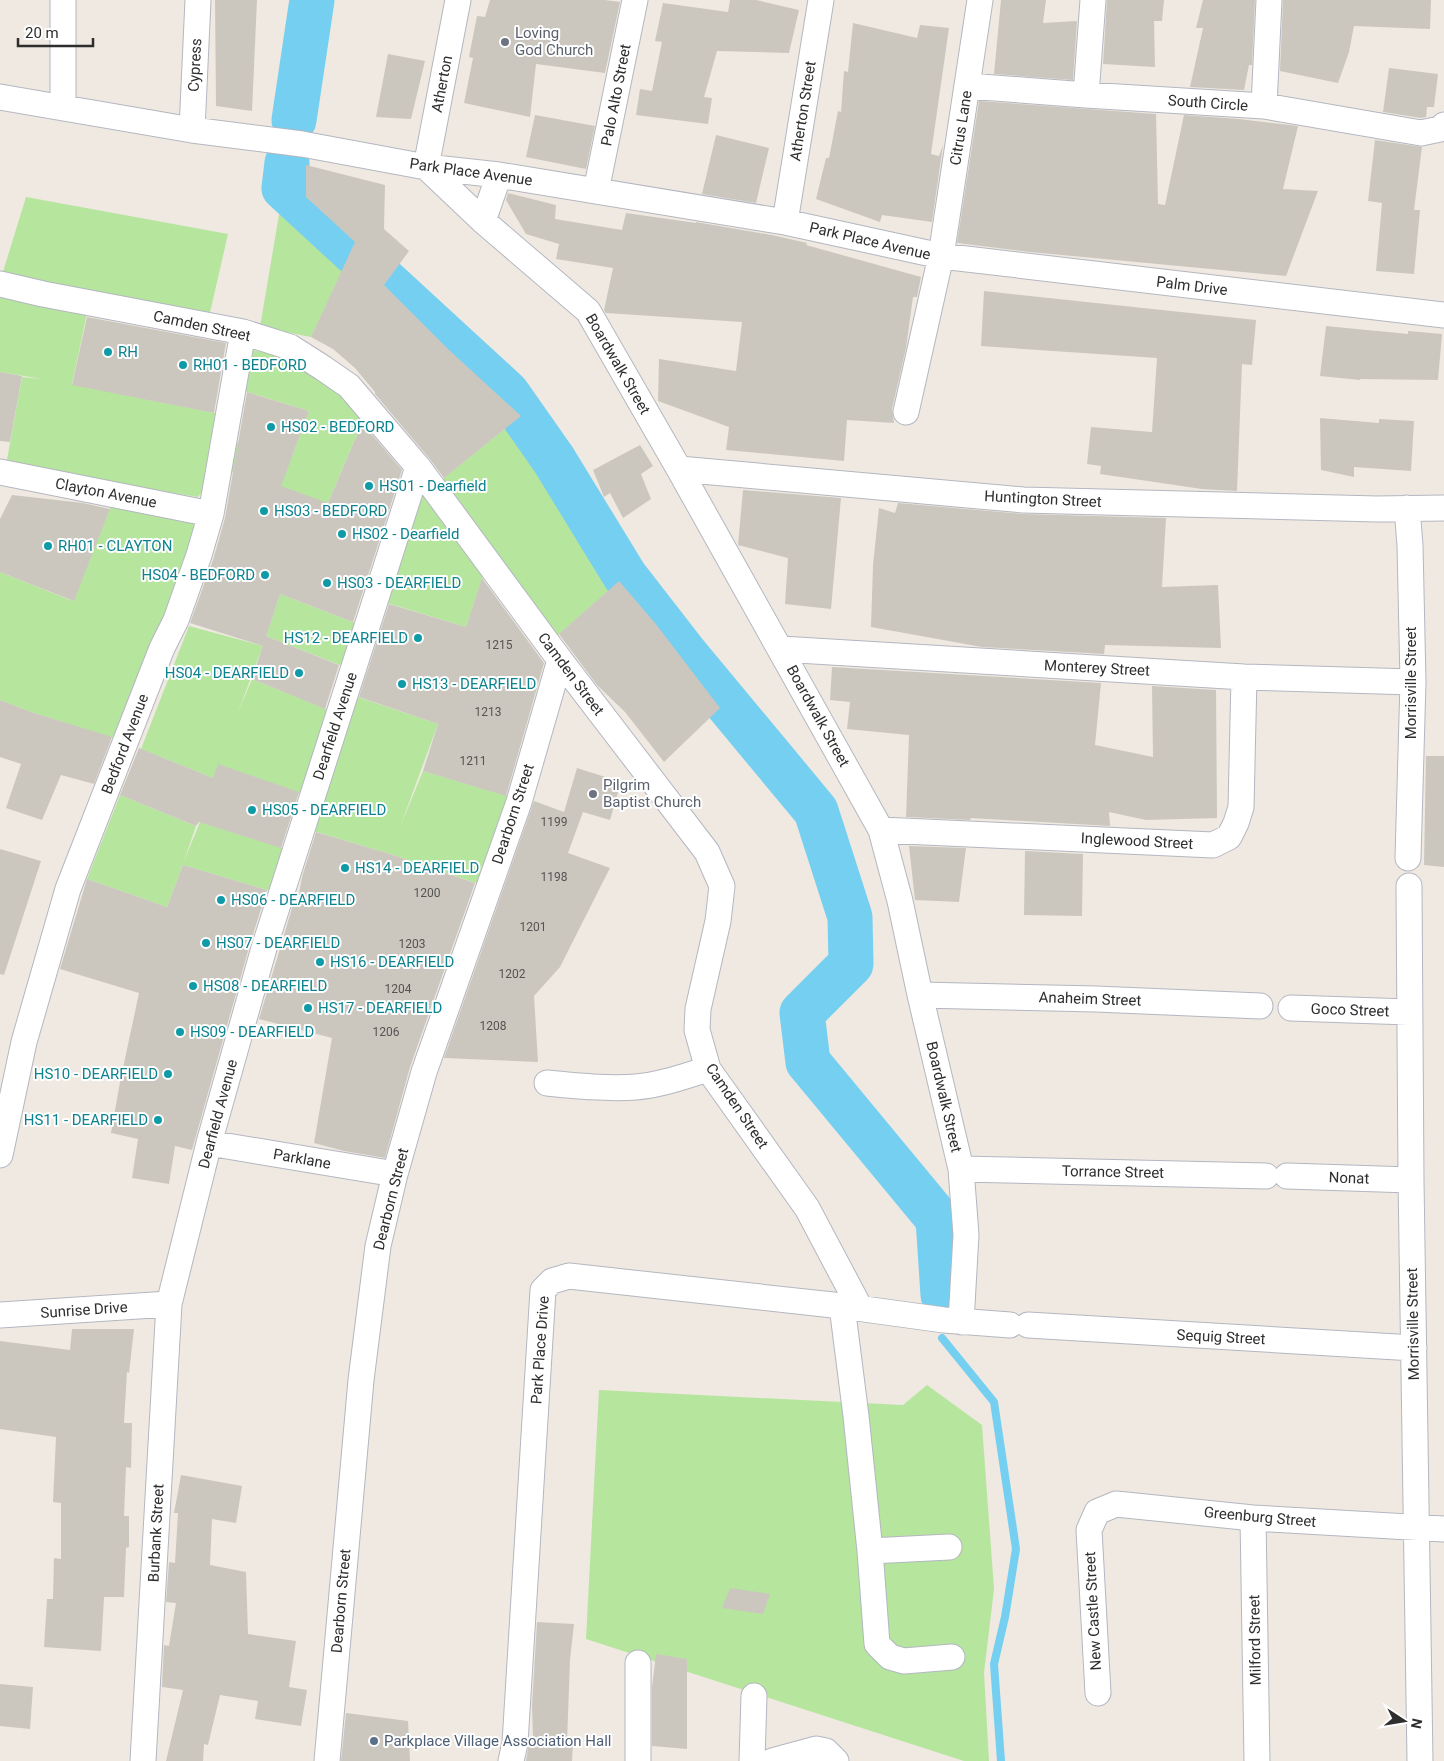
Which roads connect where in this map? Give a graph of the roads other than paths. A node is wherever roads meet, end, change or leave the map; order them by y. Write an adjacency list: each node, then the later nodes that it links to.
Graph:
1 (63, 0): 13 (street)
2 (198, 0): 15 (street, Cypress)
3 (458, 0): 16 (street, Atherton)
4 (635, 0): 18 (street, Palo Alto Street)
5 (821, 0): 20 (street, Atherton Street)
6 (980, 0): 9 (street, Citrus Lane)
7 (1093, 0): 10 (street)
8 (1269, 0): 12 (street)
9 (968, 86): 10 (street, South Circle); 21 (street, Citrus Lane)
10 (1086, 95): 12 (street, South Circle)
11 (0, 97): 13 (street, Park Place Avenue)
12 (1264, 106): 14 (street, South Circle)
13 (63, 108): 15 (street, Park Place Avenue)
14 (1444, 125)
15 (192, 130): 16 (street, Park Place Avenue)
16 (426, 167): 17 (street, Park Place Avenue); 19 (street, Boardwalk Street)
17 (499, 175): 18 (street, Park Place Avenue); 19 (street)
18 (596, 191): 20 (street, Park Place Avenue)
19 (482, 221): 27 (street, Boardwalk Street)
20 (785, 222): 21 (street, Park Place Avenue)
21 (941, 256): 23 (street, Palm Drive); 25 (street, Citrus Lane)
22 (0, 284): 24 (street, Camden Street)
23 (1444, 315)
24 (243, 332): 26 (street, Camden Street); 31 (street, Bedford Avenue)
25 (906, 412)
26 (418, 468): 33 (street, Camden Street); 45 (street, Dearfield Avenue)
27 (680, 469): 29 (street, Huntington Street); 32 (street, Boardwalk Street)
28 (3, 480): 31 (street, Clayton Avenue)
29 (1407, 508): 30 (street, Huntington Street); 35 (street, Morrisville Street)
30 (1444, 508)
31 (211, 514): 46 (street, Bedford Avenue)
32 (781, 649): 34 (street, Monterey Street); 36 (street, Boardwalk Street)
33 (560, 660): 43 (street, Camden Street); 48 (street, Dearborn Street)
34 (1244, 677): 35 (street, Monterey Street); 36 (street, Inglewood Street)
35 (1413, 682): 37 (street, Morrisville Street)
36 (881, 830): 39 (street, Boardwalk Street)
37 (1408, 858)
38 (1409, 886): 42 (street, Morrisville Street)
39 (920, 995): 40 (street, Anaheim Street); 47 (street, Boardwalk Street)
40 (1260, 1006)
41 (1291, 1008): 42 (street, Goco Street)
42 (1409, 1012): 50 (street, Morrisville Street)
43 (708, 1069): 44 (street); 52 (street, Camden Street)
44 (547, 1083)
45 (209, 1143): 48 (street, Parklane); 51 (street, Dearfield Avenue)
46 (0, 1155)
47 (961, 1169): 49 (street, Torrance Street); 54 (street, Boardwalk Street)
48 (395, 1174): 68 (street, Dearborn Street)
49 (1276, 1176): 50 (street, Nonat)
50 (1410, 1180): 55 (street, Morrisville Street)
51 (169, 1304): 53 (street, Sunrise Drive); 67 (street, Burbank Street)
52 (851, 1307): 54 (street, Park Place Drive); 61 (street); 66 (street, Park Place Drive)
53 (0, 1315)
54 (961, 1322): 55 (street, Sequig Street)
55 (1414, 1348): 57 (street, Morrisville Street)
56 (1253, 1518): 57 (street, Greenburg Street); 59 (street, Greenburg Street); 73 (street, Milford Street)
57 (1417, 1528): 58 (street, Greenburg Street); 74 (street, Morrisville Street)
58 (1444, 1529)
59 (1089, 1530): 64 (street, New Castle Street)
60 (949, 1547): 61 (street)
61 (870, 1551): 62 (street)
62 (952, 1657)
63 (638, 1663): 69 (street)
64 (1098, 1693)
65 (754, 1696): 70 (street)
66 (513, 1752)
67 (143, 1761)
68 (327, 1761)
69 (638, 1761)
70 (752, 1761)
71 (772, 1761): 72 (street)
72 (836, 1761)
73 (1257, 1761)
74 (1420, 1761)

